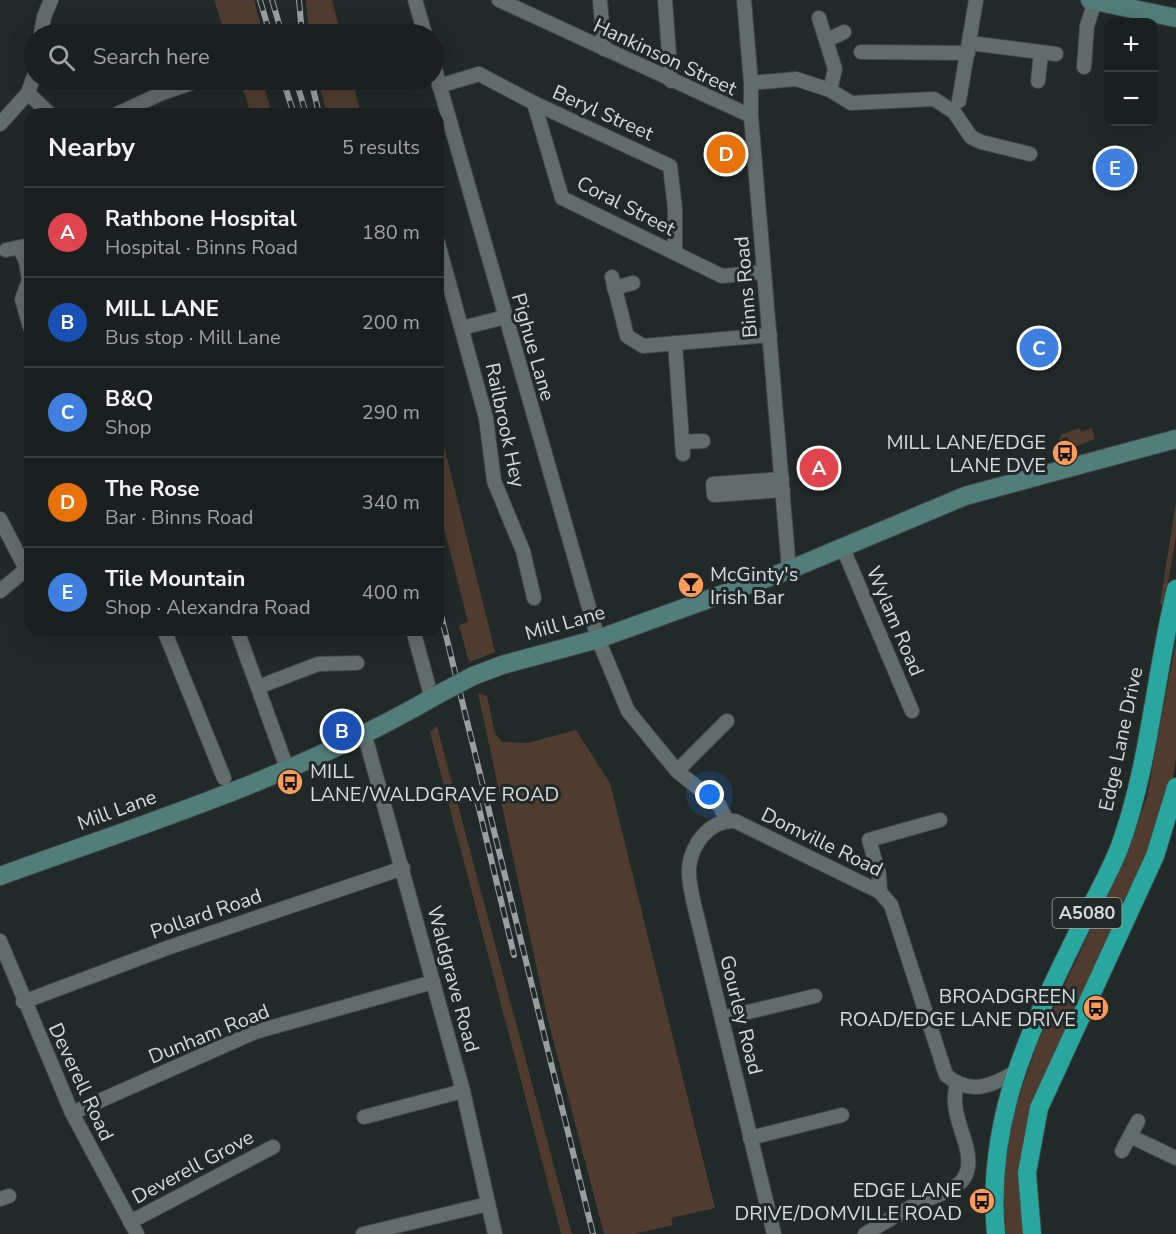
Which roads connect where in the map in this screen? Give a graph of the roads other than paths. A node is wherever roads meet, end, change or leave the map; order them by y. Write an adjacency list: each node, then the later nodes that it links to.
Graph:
1 (51, 0): 11 (street)
2 (415, 0): 12 (street)
3 (499, 0): 17 (street, Hankinson Street)
4 (600, 0): 17 (street)
5 (665, 0): 22 (street)
6 (744, 0): 24 (street, Binns Road)
7 (976, 0): 16 (street)
8 (1092, 1): 9 (street); 21 (street)
9 (1168, 17): 14 (street)
10 (819, 18): 15 (street)
11 (43, 24)
12 (422, 24)
13 (844, 32): 15 (street)
14 (1176, 35)
15 (827, 40): 29 (street)
16 (969, 48): 18 (street); 19 (street); 31 (street)
17 (604, 49): 22 (street, Hankinson Street)
18 (861, 52)
19 (1041, 53): 20 (street); 23 (street)
20 (1056, 54)
21 (1084, 67)
22 (671, 81): 35 (street, Hankinson Street)
23 (1038, 81)
24 (751, 83): 29 (street); 35 (street, Binns Road)
25 (444, 84): 32 (street, Beryl Street)
26 (29, 90): 30 (street)
27 (171, 90): 34 (street)
28 (440, 90): 42 (street, Pighue Lane)
29 (830, 90): 37 (street)
30 (28, 93): 33 (street); 36 (street)
31 (959, 101)
32 (534, 103): 38 (street, Coral Street); 38 (street, Beryl Street)
33 (44, 108)
34 (130, 108)
35 (751, 116): 40 (street, Binns Road)
36 (0, 124)
37 (1030, 154)
38 (675, 253): 40 (street, Coral Street)
39 (444, 264): 43 (street, Railbrook Hey)
40 (764, 272): 44 (street, Binns Road)
41 (633, 283): 45 (street)
42 (505, 317): 43 (street); 59 (street, Pighue Lane)
43 (462, 328): 55 (street, Railbrook Hey)
44 (770, 335): 45 (street); 51 (street, Binns Road)
45 (675, 343): 46 (street)
46 (703, 441)
47 (1170, 441): 49 (street, Mill Lane)
48 (0, 519): 50 (street)
49 (842, 546): 51 (street, Mill Lane); 63 (street, Wylam Road)
50 (24, 561)
51 (789, 570): 59 (street, Mill Lane)
52 (24, 571): 54 (street)
53 (1176, 588): 80 (highway, Edge Lane Drive / A5080)
54 (0, 591)
55 (534, 598)
56 (166, 636): 68 (street)
57 (239, 636): 61 (street)
58 (415, 636): 62 (street)
59 (598, 639): 62 (street, Mill Lane, bridge); 67 (street, Pighue Lane)
60 (357, 663): 61 (street)
61 (258, 687): 66 (street)
62 (434, 697): 65 (street, Mill Lane)
63 (912, 711)
64 (727, 721): 67 (street)
65 (365, 736): 66 (street, Mill Lane); 72 (street, Waldgrave Road)
66 (288, 771): 73 (street, Mill Lane)
67 (677, 771): 70 (street, Pighue Lane)
68 (224, 778)
69 (1176, 787): 99 (highway, A5080)
70 (727, 820): 74 (street, Domville Road); 79 (street, Gourley Road)
71 (940, 820): 74 (street)
72 (403, 868): 76 (street, Waldgrave Road); 78 (street, Pollard Road)
73 (0, 876)
74 (880, 892): 81 (street, Domville Road)
75 (0, 941): 78 (street, Deverell Road)
76 (433, 982): 82 (street, Waldgrave Road); 83 (street, Dunham Road)
77 (815, 996): 79 (street)
78 (23, 1002): 83 (street, Deverell Road)
79 (723, 1018): 88 (street, Gourley Road)
80 (1017, 1071): 81 (street); 98 (highway, Edge Lane Drive / A5080)
81 (957, 1084): 97 (street)
82 (463, 1091): 85 (street); 92 (street, Waldgrave Road)
83 (72, 1113): 93 (street, Deverell Road)
84 (842, 1115): 88 (street)
85 (364, 1117)
86 (1138, 1121): 87 (street)
87 (1130, 1136): 90 (street); 91 (street)
88 (750, 1138): 96 (street, Gourley Road)
89 (273, 1147): 93 (street, Deverell Grove)
90 (1122, 1151)
91 (1176, 1158)
92 (488, 1203): 94 (street); 95 (street, Waldgrave Road)
93 (133, 1228)
94 (363, 1234)
95 (495, 1234)
96 (774, 1234)
97 (865, 1234)
98 (996, 1234)
99 (1032, 1234)

